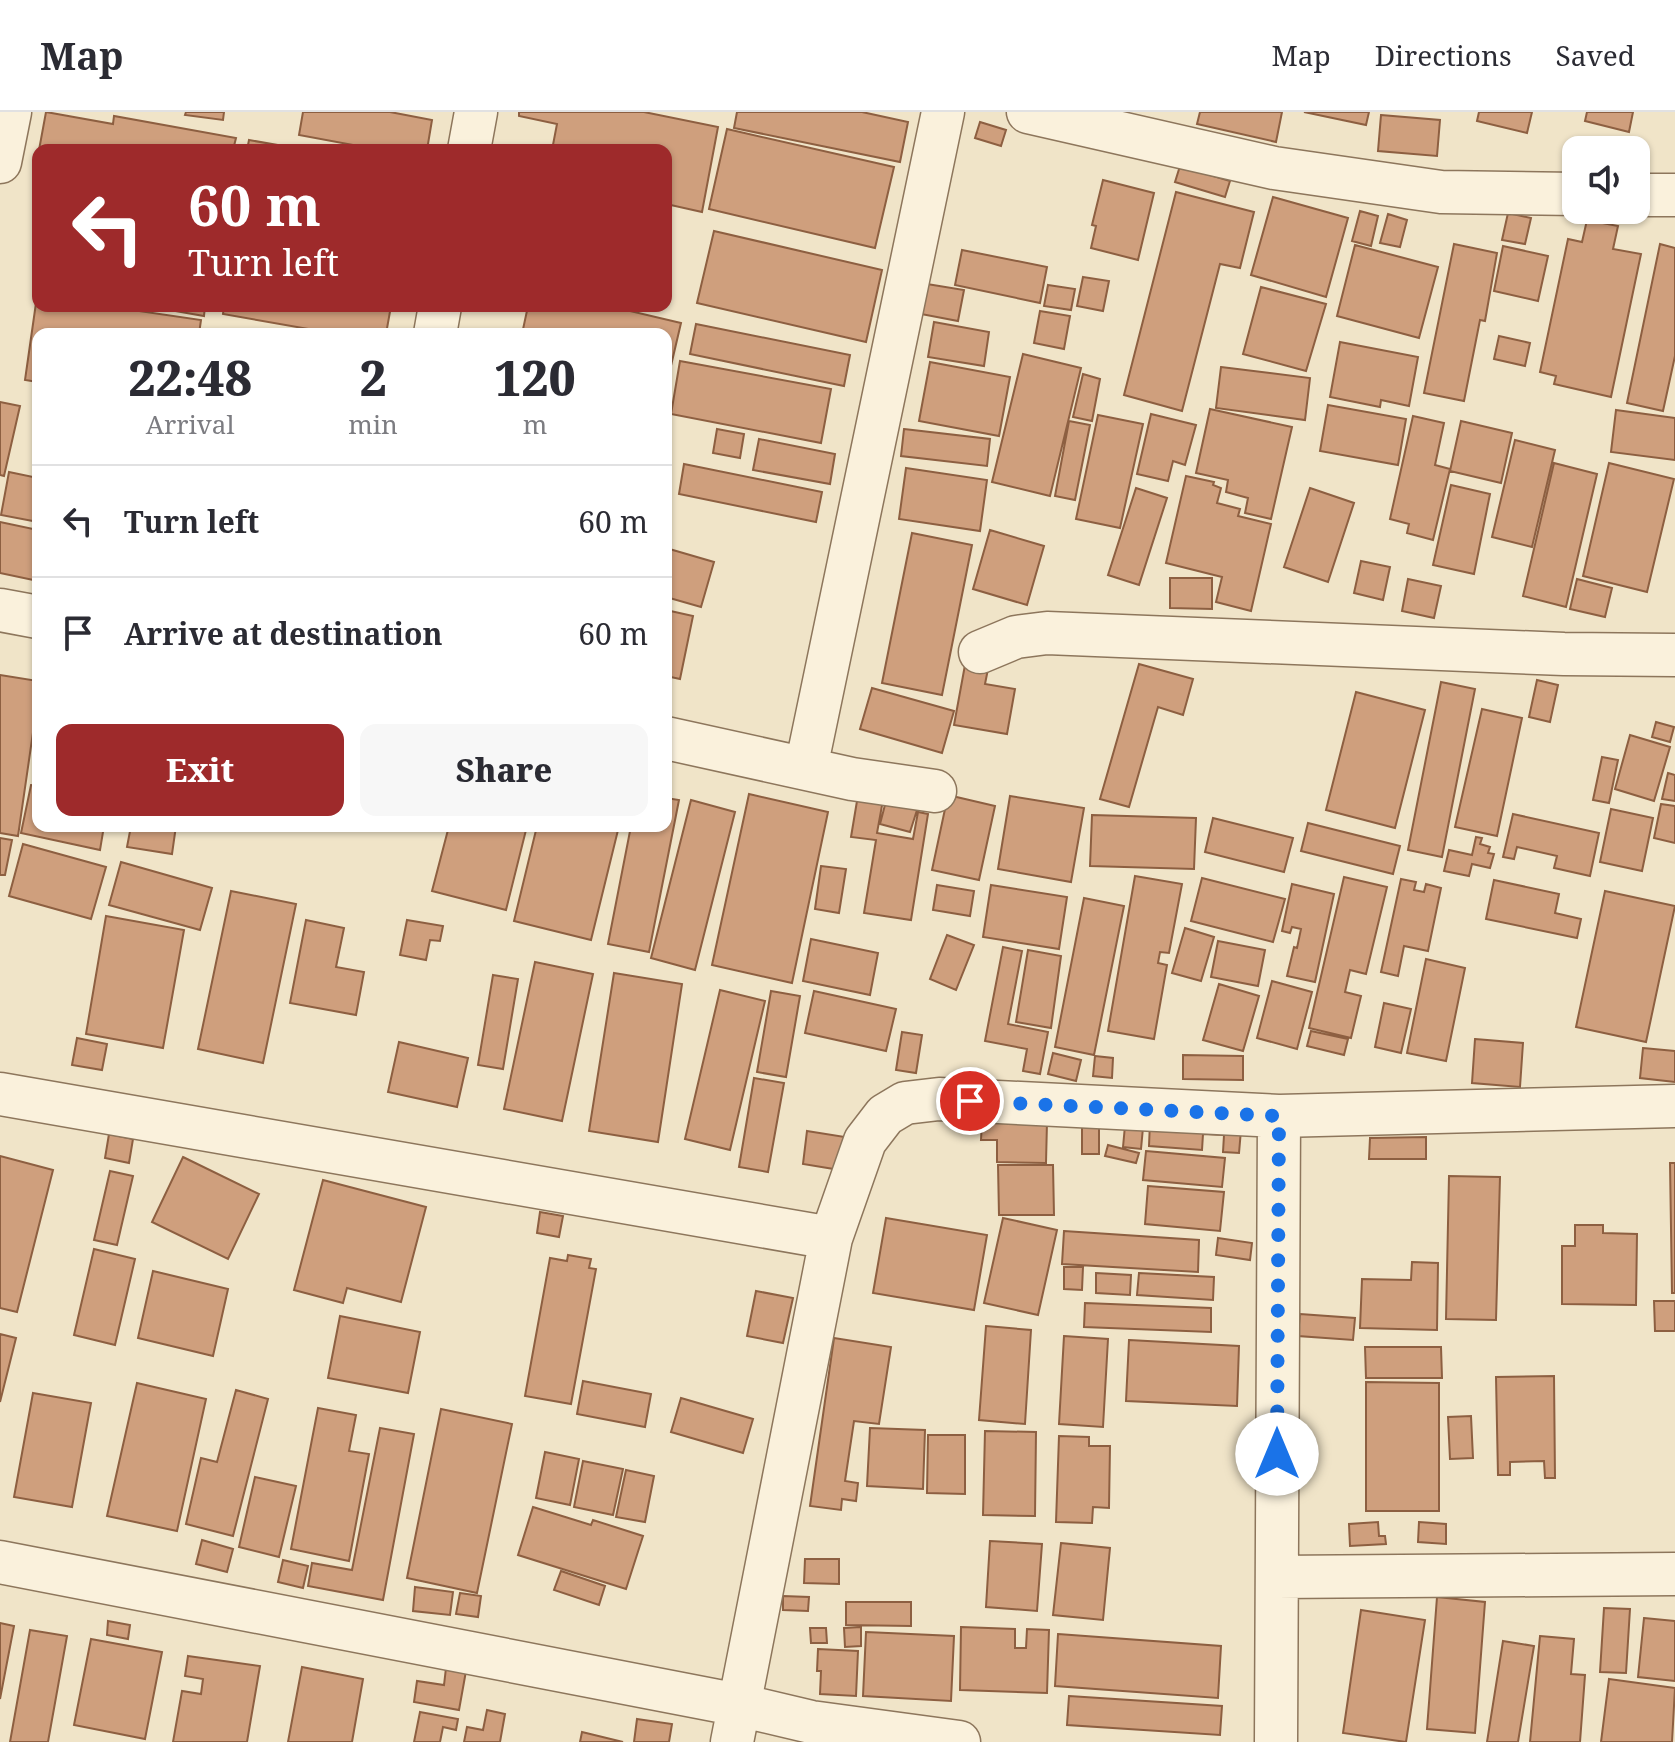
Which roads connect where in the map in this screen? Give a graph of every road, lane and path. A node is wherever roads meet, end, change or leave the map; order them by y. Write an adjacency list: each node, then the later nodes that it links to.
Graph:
1 (10, 112): 6 (street)
2 (476, 112): 5 (street)
3 (943, 112): 15 (street)
4 (1028, 112): 7 (street)
5 (470, 144)
6 (0, 162)
7 (1562, 194)
8 (1650, 195): 9 (street)
9 (1675, 195)
10 (0, 610): 11 (street)
11 (32, 616)
12 (980, 652): 13 (street)
13 (1675, 655)
14 (672, 739): 15 (street)
15 (806, 768): 16 (street)
16 (935, 791)
17 (0, 1094): 20 (street)
18 (1675, 1106): 19 (street)
19 (1279, 1116): 20 (street); 23 (street)
20 (831, 1238): 24 (street)
21 (0, 1562): 24 (street)
22 (1675, 1574): 23 (street)
23 (1277, 1577): 26 (street)
24 (736, 1724): 25 (street)
25 (959, 1742)
26 (1276, 1742)

